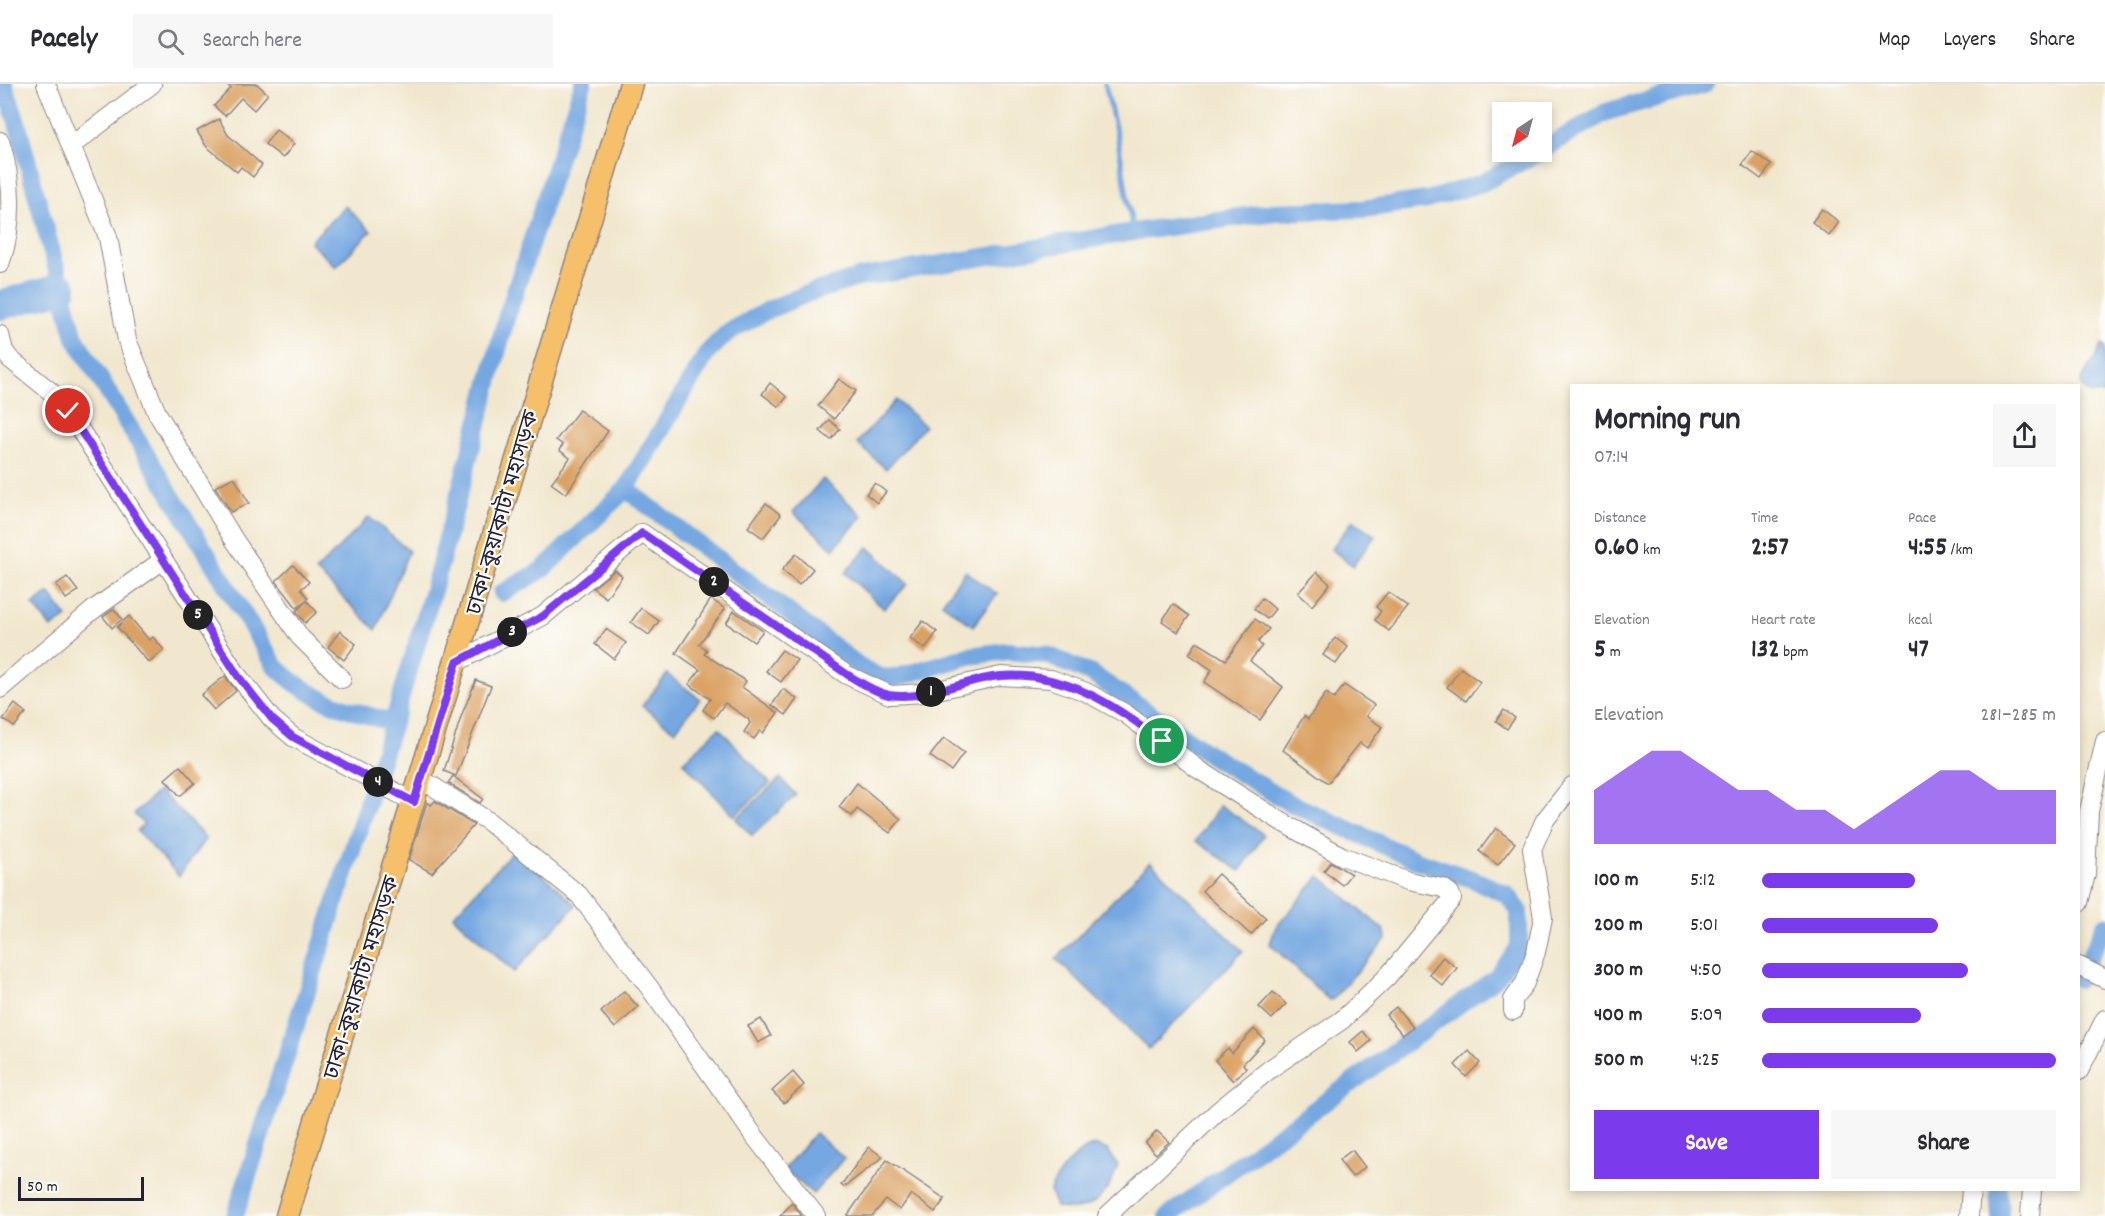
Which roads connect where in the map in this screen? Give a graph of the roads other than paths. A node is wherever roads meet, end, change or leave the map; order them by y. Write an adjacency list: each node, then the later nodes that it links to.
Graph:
1 (46, 84): 5 (street)
2 (152, 84): 5 (street)
3 (631, 84): 9 (main road, ঢাকা-কুয়াকাটা মহাসড়ক)
4 (0, 141): 6 (street)
5 (71, 146): 10 (street)
6 (0, 262)
7 (0, 336): 8 (street)
8 (163, 560): 11 (street); 15 (street)
9 (457, 662): 13 (main road, ঢাকা-কুয়াকাটা মহাসড়ক); 26 (street)
10 (342, 679)
11 (0, 689)
12 (2105, 741): 16 (street)
13 (421, 779): 15 (main road, ঢাকা-কুয়াকাটা মহাসড়ক); 25 (street)
14 (1570, 789): 19 (street)
15 (414, 802): 24 (main road, ঢাকা-কুয়াকাটা মহাসড়ক)
16 (2080, 899)
17 (2080, 966): 18 (street)
18 (2103, 977)
19 (1513, 1011)
20 (2105, 1019): 21 (street)
21 (2080, 1069)
22 (1971, 1191): 27 (street)
23 (2032, 1191): 28 (street)
24 (287, 1216)
25 (816, 1216)
26 (1107, 1216)
27 (1969, 1216)
28 (2030, 1216)

